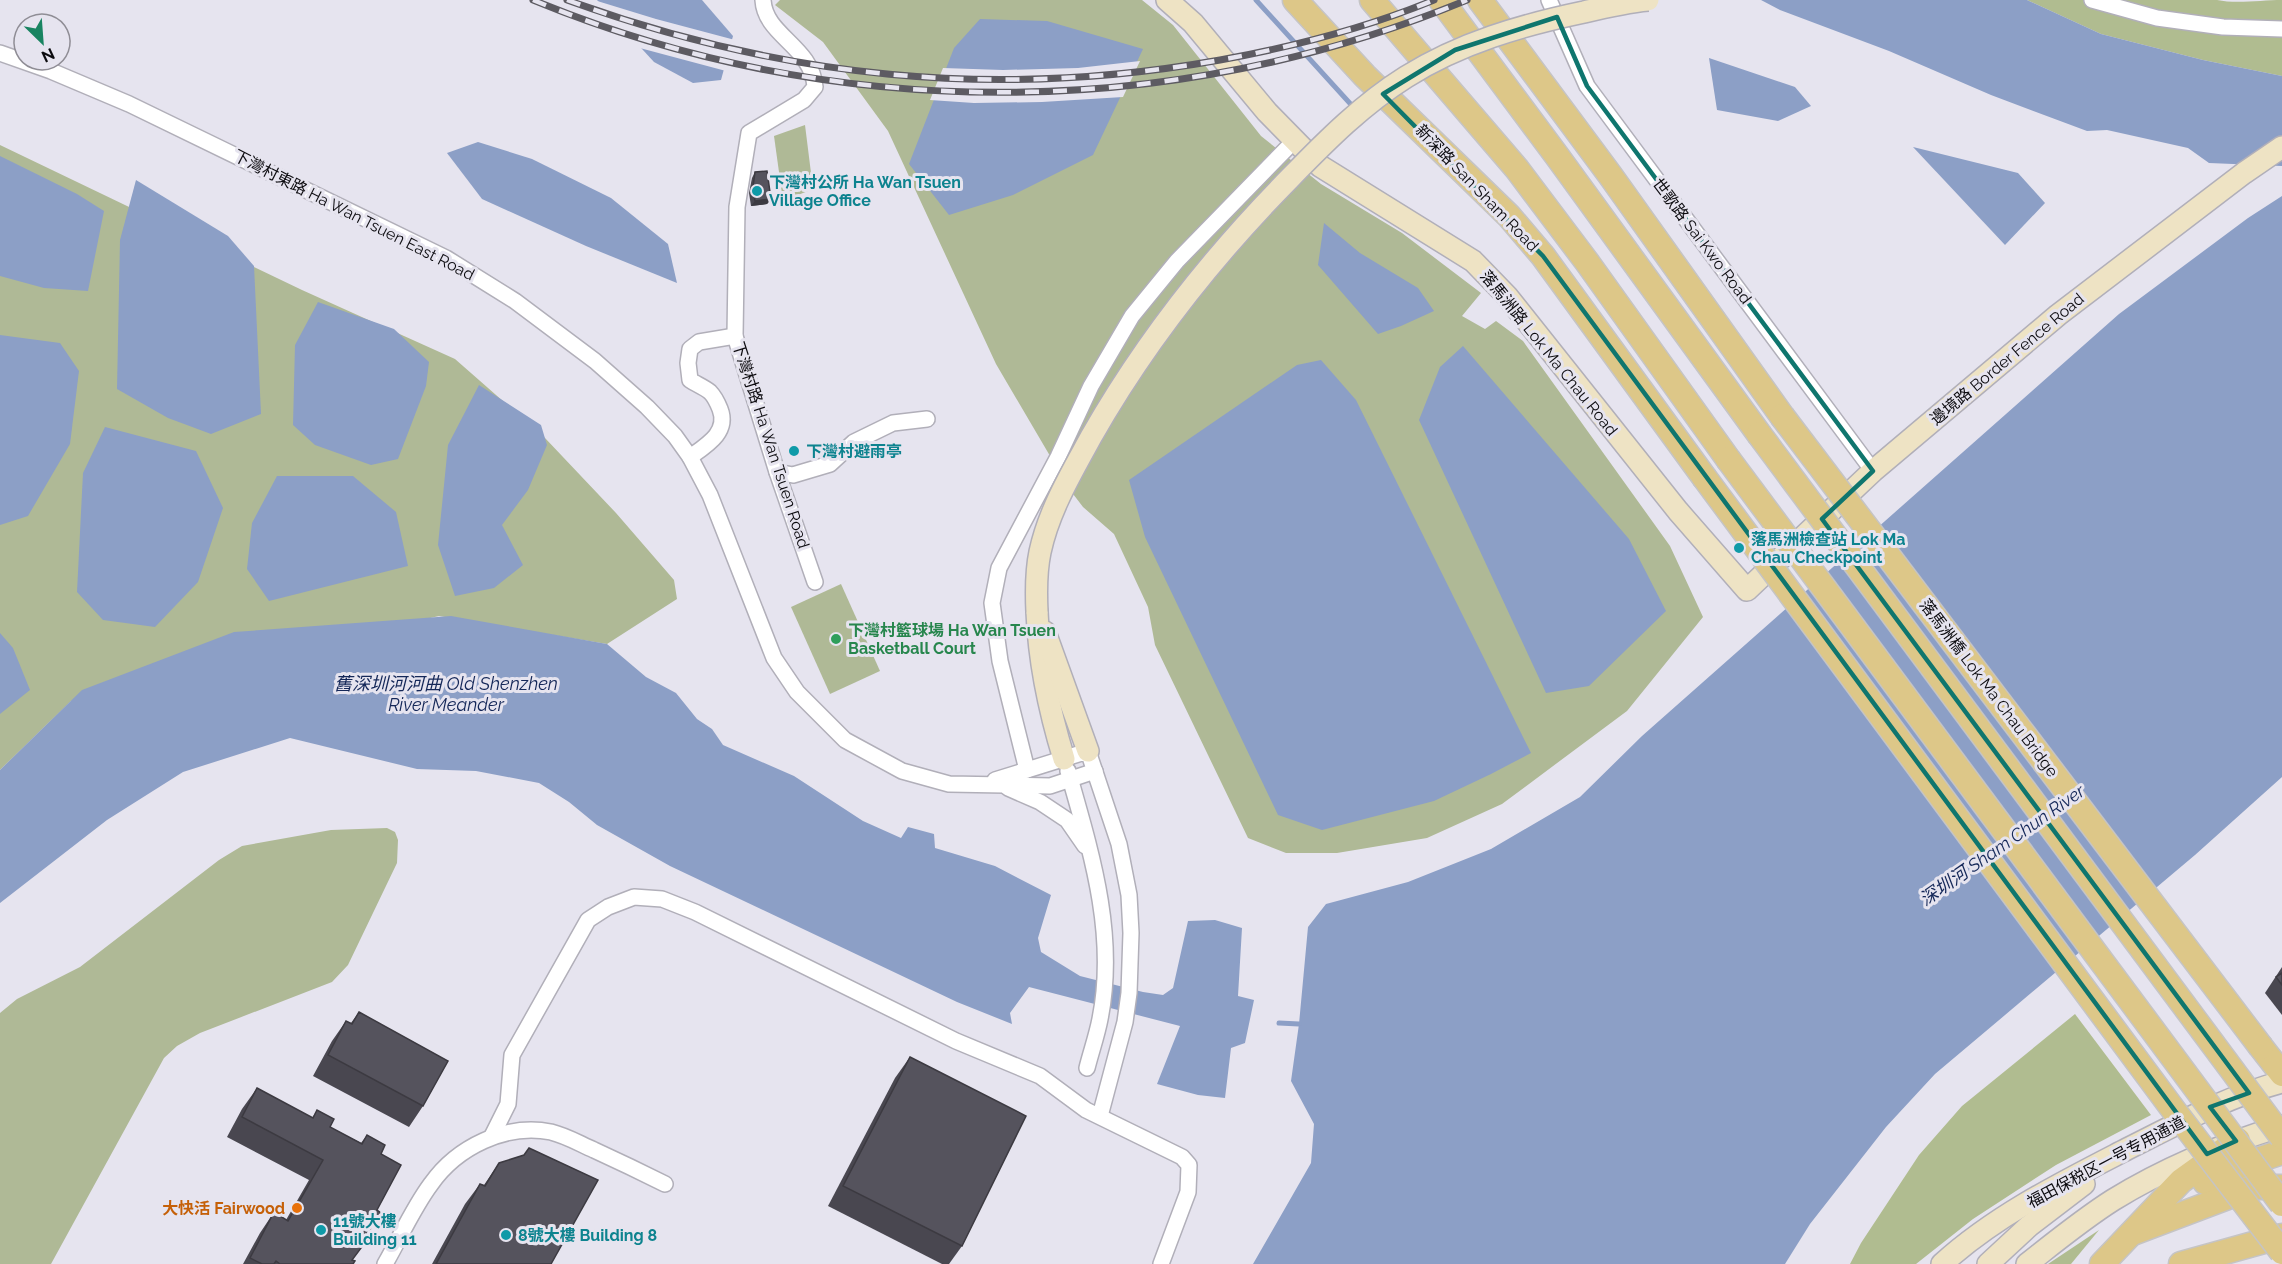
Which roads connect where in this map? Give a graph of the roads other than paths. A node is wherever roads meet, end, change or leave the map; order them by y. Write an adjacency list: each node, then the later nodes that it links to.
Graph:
1 (763, 0): 14 (street, 下灣村路 Ha Wan Tsuen Road)
2 (1167, 0): 12 (street, 落馬洲路 Lok Ma Chau Road)
3 (1295, 0): 43 (main road, 新深路 San Sham Road, bridge)
4 (1372, 0): 40 (main road, 新深路 San Sham Road, bridge)
5 (1441, 0): 35 (main road, 落馬洲橋 Lok Ma Chau Bridge, bridge)
6 (1480, 0): 29 (main road, 落馬洲橋 Lok Ma Chau Bridge, bridge)
7 (1549, 0): 17 (street, 世歌路 Sai Kwo Road)
8 (1648, 0): 21 (street, bridge)
9 (2092, 0): 10 (street)
10 (2282, 28)
11 (0, 53): 16 (street, 下灣村東路 Ha Wan Tsuen East Road)
12 (1294, 141): 20 (street, 落馬洲路 Lok Ma Chau Road); 24 (street)
13 (2282, 147): 17 (street, 邊境路 Border Fence Road)
14 (735, 336): 16 (street); 18 (street, 下灣村路 Ha Wan Tsuen Road)
15 (927, 419): 18 (street)
16 (690, 457): 26 (street, 下灣村東路 Ha Wan Tsuen East Road)
17 (1873, 471): 20 (street, 邊境路 Border Fence Road)
18 (777, 472): 19 (street, 下灣村路 Ha Wan Tsuen Road)
19 (815, 582)
20 (1747, 590)
21 (1037, 612): 22 (street); 23 (street)
22 (1064, 759): 23 (street); 24 (street); 25 (street)
23 (1092, 761): 25 (street); 31 (street)
24 (1027, 770): 26 (street)
25 (1070, 779): 26 (street); 27 (street)
26 (985, 784): 27 (street)
27 (1092, 856): 28 (street)
28 (1087, 1068)
29 (2282, 1074)
30 (2282, 1082): 33 (street, 福田保税区一号专用通道)
31 (1100, 1116): 34 (street); 45 (street)
32 (2282, 1126): 36 (street)
33 (2158, 1133): 46 (street, 福田保税区一号专用通道); 47 (street)
34 (492, 1136): 38 (street); 44 (street)
35 (2282, 1137)
36 (2238, 1140): 41 (main road); 48 (street)
37 (2282, 1152): 41 (main road)
38 (665, 1184)
39 (2282, 1187): 41 (main road)
40 (2282, 1204)
41 (2127, 1235): 49 (main road)
42 (2282, 1236): 50 (main road)
43 (2282, 1252)
44 (385, 1264)
45 (1161, 1264)
46 (1942, 1264)
47 (1988, 1264)
48 (2027, 1264)
49 (2102, 1264)
50 (2181, 1264)

